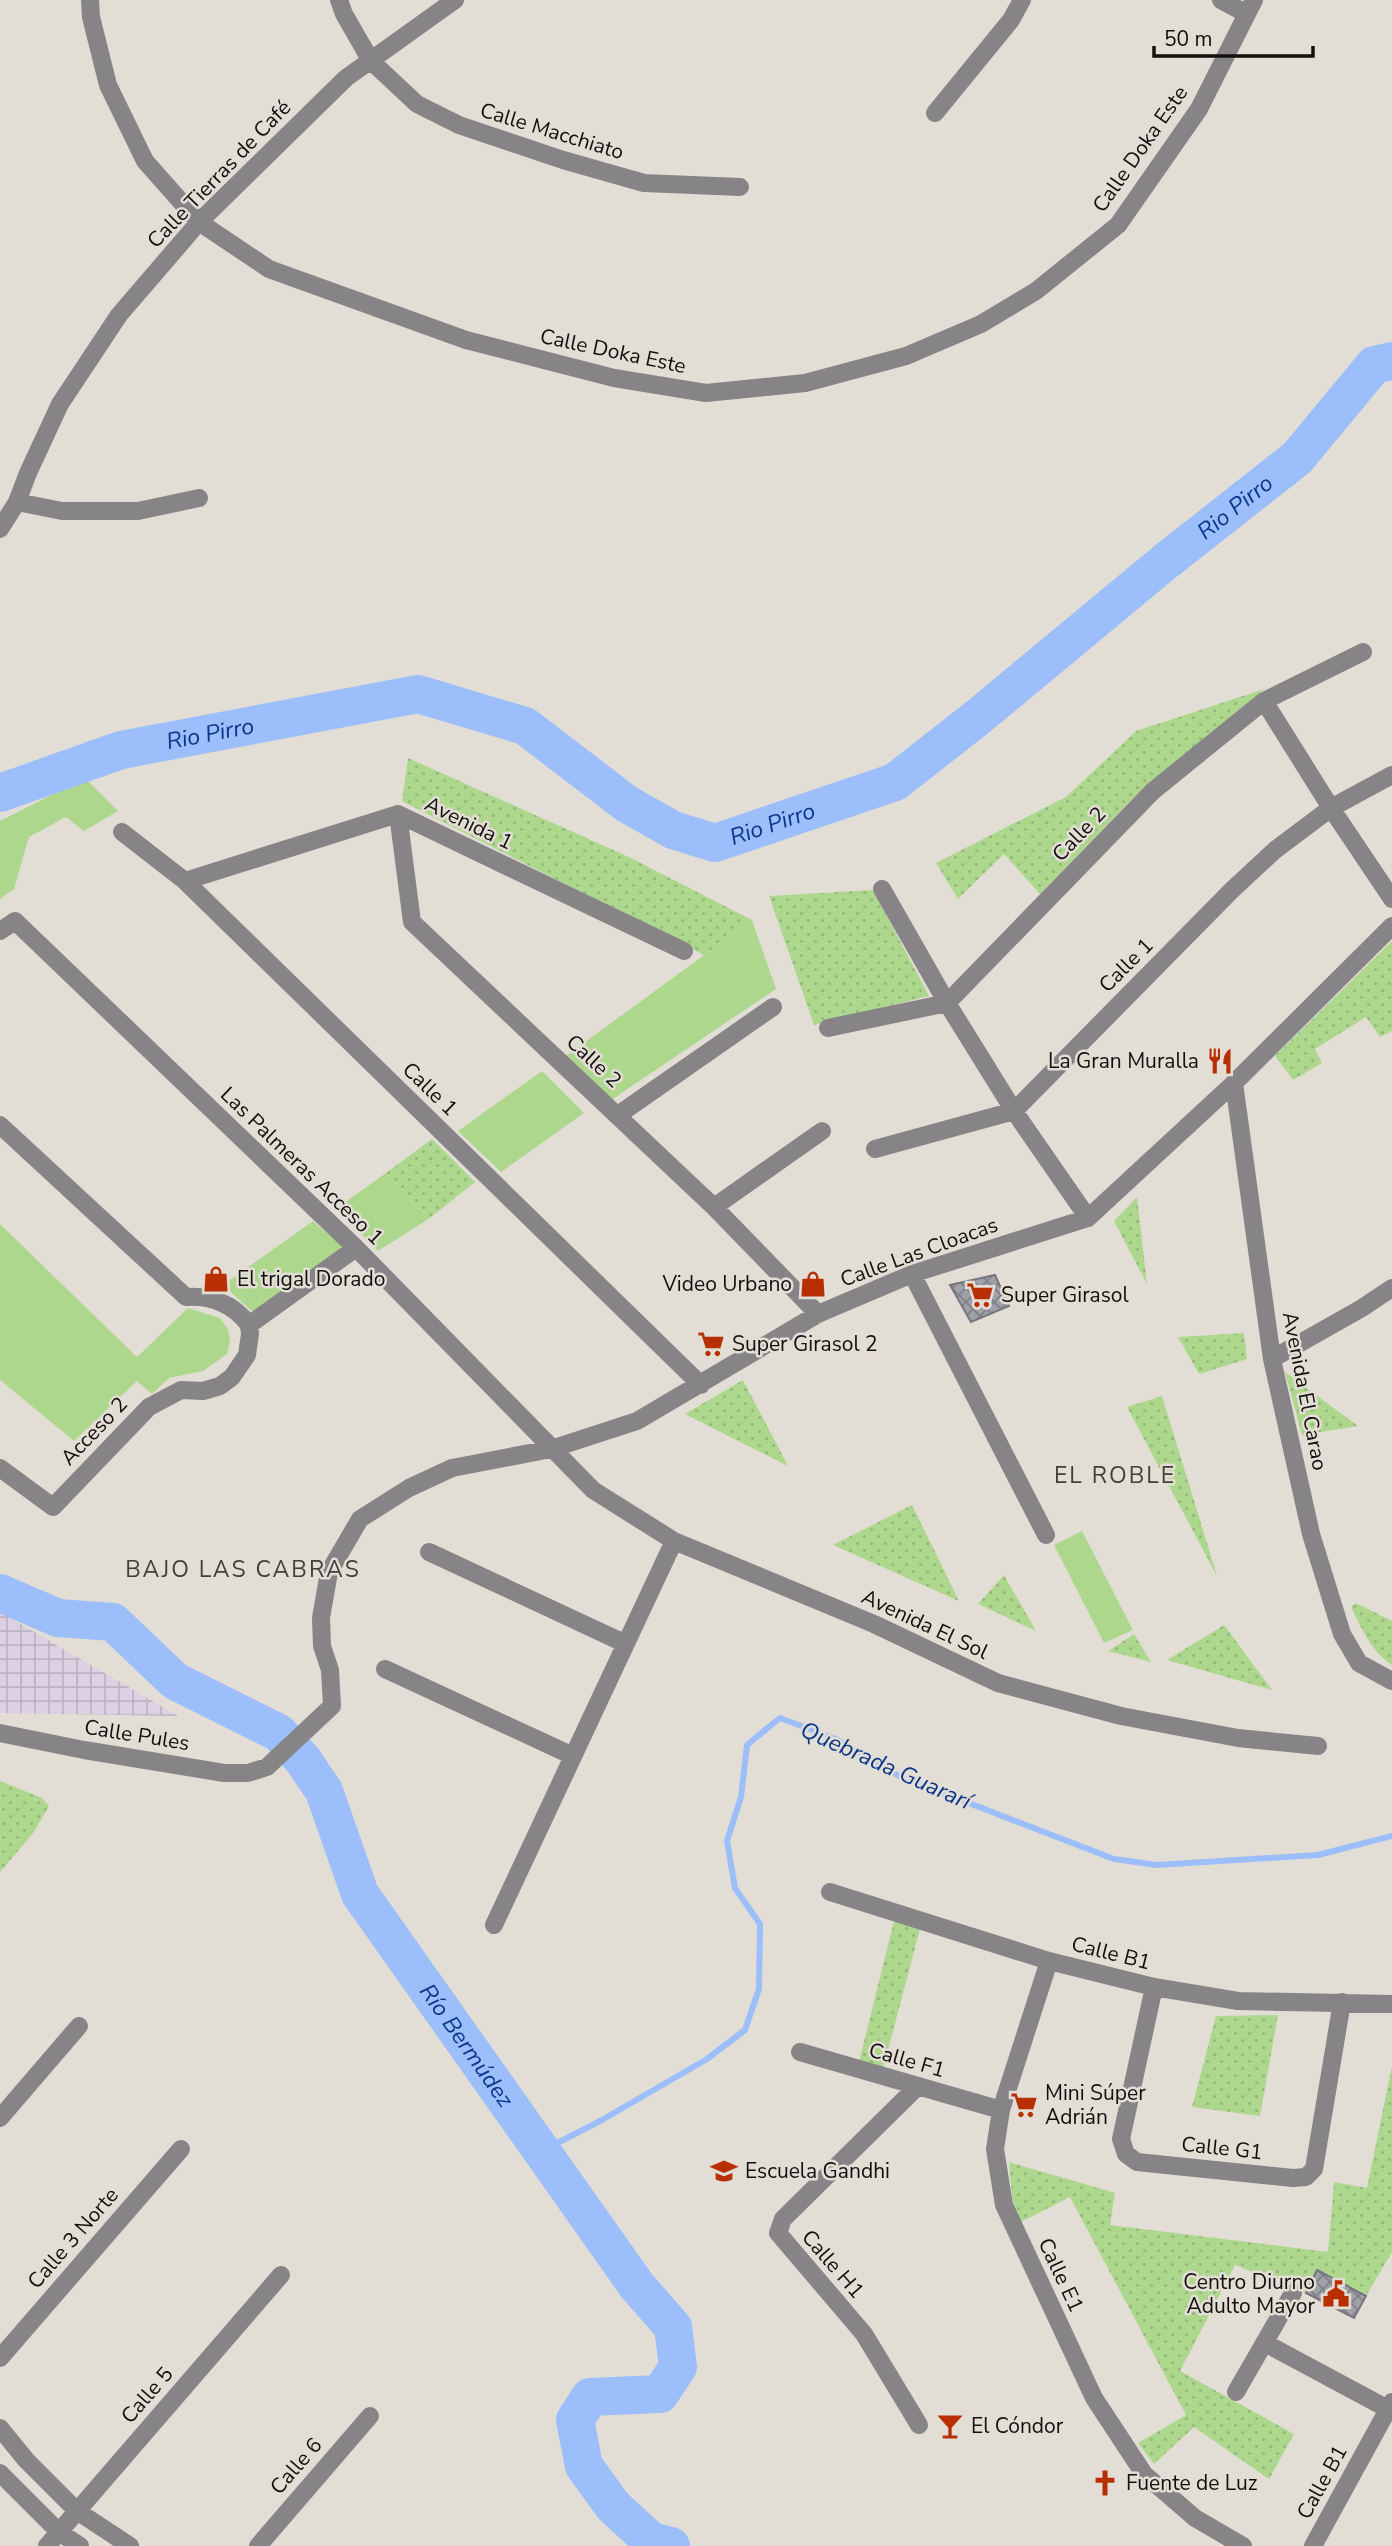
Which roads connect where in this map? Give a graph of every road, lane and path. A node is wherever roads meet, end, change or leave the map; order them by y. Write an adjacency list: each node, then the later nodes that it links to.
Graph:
1 (90, 0): 10 (street, Calle Doka Este)
2 (339, 0): 7 (street, Calle Macchiato)
3 (455, 0): 7 (street, Calle Tierras de Café)
4 (1022, 0): 8 (street)
5 (1221, 0): 6 (street)
6 (1250, 7): 10 (street, Calle Doka Este)
7 (371, 61): 9 (street, Calle Macchiato); 10 (street, Calle Tierras de Café)
8 (935, 113)
9 (740, 187)
10 (199, 222): 12 (street, Calle Tierras de Café)
11 (199, 498): 12 (street)
12 (17, 502): 13 (street, Calle Tierras de Café)
13 (0, 529)
14 (1363, 652): 15 (street, Calle 2)
15 (1264, 701): 17 (street); 26 (street, Calle 2)
16 (1392, 775): 17 (street, Calle 1)
17 (1331, 808): 22 (street); 30 (street, Calle 1)
18 (398, 814): 20 (street, Avenida 1); 25 (street, Avenida 1); 31 (street, Calle 2)
19 (121, 831): 20 (street, Calle 1)
20 (186, 881): 43 (street, Calle 1)
21 (882, 889): 26 (street)
22 (1392, 899)
23 (8, 926): 37 (street, Las Palmeras Acceso 1)
24 (1392, 926): 29 (street, Calle Las Cloacas)
25 (684, 951)
26 (947, 1003): 28 (street); 30 (street)
27 (773, 1007): 31 (street)
28 (828, 1028)
29 (1234, 1083): 36 (street, Calle Las Cloacas); 42 (street, Avenida El Carao)
30 (1014, 1111): 34 (street); 36 (street)
31 (618, 1115): 35 (street, Calle 2)
32 (0, 1125): 41 (street)
33 (822, 1131): 35 (street)
34 (875, 1149)
35 (714, 1207): 40 (street, Calle 2)
36 (1088, 1218): 38 (street, Calle Las Cloacas)
37 (356, 1248): 41 (street); 44 (street, Las Palmeras Acceso 1)
38 (912, 1274): 40 (street, Calle Las Cloacas); 46 (street)
39 (1392, 1288): 42 (street)
40 (818, 1314): 43 (street, Calle Las Cloacas)
41 (248, 1325): 45 (street, Acceso 2)
42 (1272, 1359): 51 (street, Avenida El Carao)
43 (701, 1385): 44 (street, Calle Las Cloacas)
44 (551, 1449): 47 (street, Avenida El Sol); 55 (street, Calle Las Cloacas)
45 (0, 1468)
46 (1046, 1535)
47 (674, 1541): 49 (street); 53 (street, Avenida El Sol)
48 (429, 1552): 49 (street)
49 (624, 1643): 54 (street)
50 (385, 1669): 54 (street)
51 (1392, 1681)
52 (0, 1733): 55 (street, Calle Pules)
53 (1318, 1746)
54 (573, 1756): 57 (street)
55 (267, 1767)
56 (830, 1892): 58 (street, Calle B1)
57 (494, 1925)
58 (1049, 1961): 59 (street, Calle B1); 65 (street, Calle E1)
59 (1154, 1987): 60 (street, Calle B1); 60 (street, Calle G1)
60 (1342, 2002): 61 (street, Calle B1)
61 (1392, 2004)
62 (79, 2026): 66 (street)
63 (800, 2052): 64 (street, Calle F1)
64 (918, 2087): 65 (street, Calle F1); 75 (street, Calle H1)
65 (1002, 2110): 83 (street, Calle E1)
66 (0, 2118)
67 (181, 2149): 71 (street, Calle 3 Norte)
68 (281, 2275): 78 (street, Calle 5)
69 (1293, 2293): 70 (street)
70 (1265, 2343): 72 (street); 73 (street)
71 (0, 2358)
72 (1237, 2392)
73 (1390, 2406): 84 (street, Calle B1)
74 (369, 2416): 82 (street, Calle 6)
75 (919, 2425)
76 (0, 2428): 78 (street)
77 (0, 2473): 79 (street)
78 (76, 2511): 79 (street, Calle 5); 81 (street)
79 (53, 2539): 80 (street)
80 (80, 2546)
81 (130, 2546)
82 (258, 2546)
83 (1243, 2546)
84 (1313, 2546)

